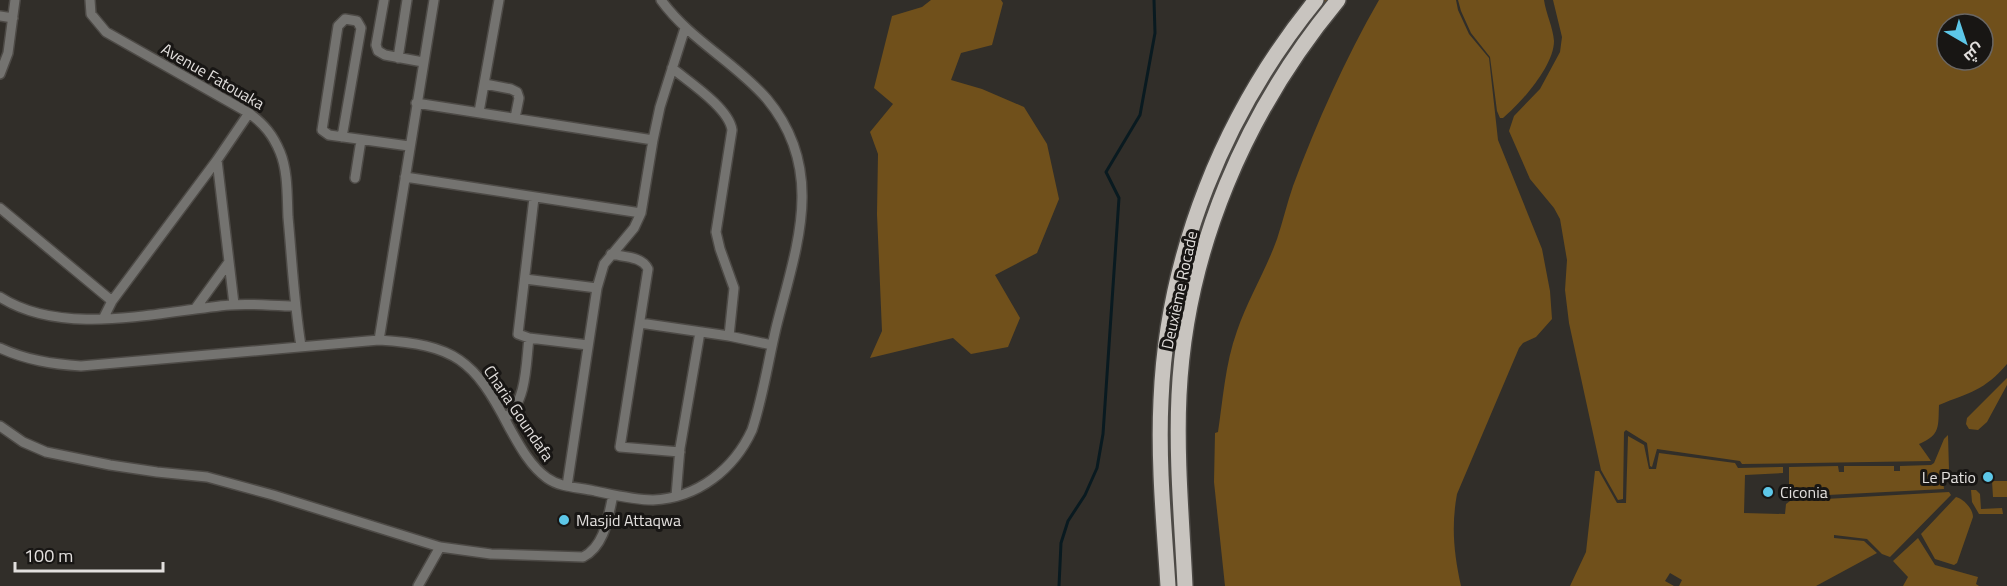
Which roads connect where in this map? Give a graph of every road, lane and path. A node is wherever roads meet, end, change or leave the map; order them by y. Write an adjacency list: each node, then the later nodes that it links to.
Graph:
1 (15, 0): 11 (street)
2 (90, 0): 20 (street, Avenue Fatouaka)
3 (382, 0): 13 (street)
4 (407, 0): 13 (street)
5 (434, 0): 14 (street)
6 (499, 0): 17 (street)
7 (661, 0): 12 (street, Charia Goundafa)
8 (1316, 0): 59 (highway, Deuxième Rocade)
9 (1338, 0): 60 (highway, Deuxième Rocade)
10 (0, 16): 11 (street)
11 (13, 18): 16 (street)
12 (685, 28): 15 (street); 48 (street, Charia Goundafa)
13 (398, 58): 14 (street)
14 (423, 62): 18 (street)
15 (672, 68): 24 (street); 44 (street)
16 (0, 74)
17 (484, 84): 19 (street); 21 (street)
18 (416, 103): 19 (street); 25 (street)
19 (480, 112): 21 (street)
20 (249, 113): 26 (street); 39 (street, Avenue Fatouaka)
21 (516, 118): 24 (street)
22 (342, 137): 22 (street); 23 (street)
23 (361, 140): 25 (street); 28 (street)
24 (652, 140): 31 (street)
25 (410, 146): 27 (street)
26 (217, 160): 33 (street); 37 (street)
27 (405, 177): 29 (street); 46 (street)
28 (355, 178)
29 (534, 198): 31 (street); 34 (street)
30 (0, 208): 37 (street)
31 (641, 213): 32 (street)
32 (610, 254): 35 (street); 42 (street)
33 (229, 262): 38 (street); 40 (street)
34 (525, 279): 35 (street); 45 (street)
35 (597, 288): 47 (street)
36 (0, 297): 41 (street)
37 (112, 301): 41 (street)
38 (234, 304): 39 (street); 40 (street)
39 (295, 306): 49 (street, Avenue Fatouaka)
40 (195, 309): 41 (street)
41 (103, 319)
42 (640, 323): 43 (street); 53 (street)
43 (700, 332): 44 (street); 53 (street)
44 (729, 336): 48 (street)
45 (529, 338): 47 (street); 51 (street)
46 (379, 340): 49 (street, Charia Goundafa); 51 (street, Charia Goundafa)
47 (588, 345): 54 (street)
48 (772, 345): 56 (street, Charia Goundafa)
49 (301, 346): 50 (street, Charia Goundafa)
50 (0, 348)
51 (505, 418): 54 (street, Charia Goundafa)
52 (0, 426): 57 (street)
53 (680, 452): 56 (street)
54 (567, 486): 55 (street, Charia Goundafa)
55 (613, 495): 56 (street, Charia Goundafa); 57 (street)
56 (676, 496)
57 (440, 547): 58 (street)
58 (418, 586)
59 (1168, 586)
60 (1185, 586)

